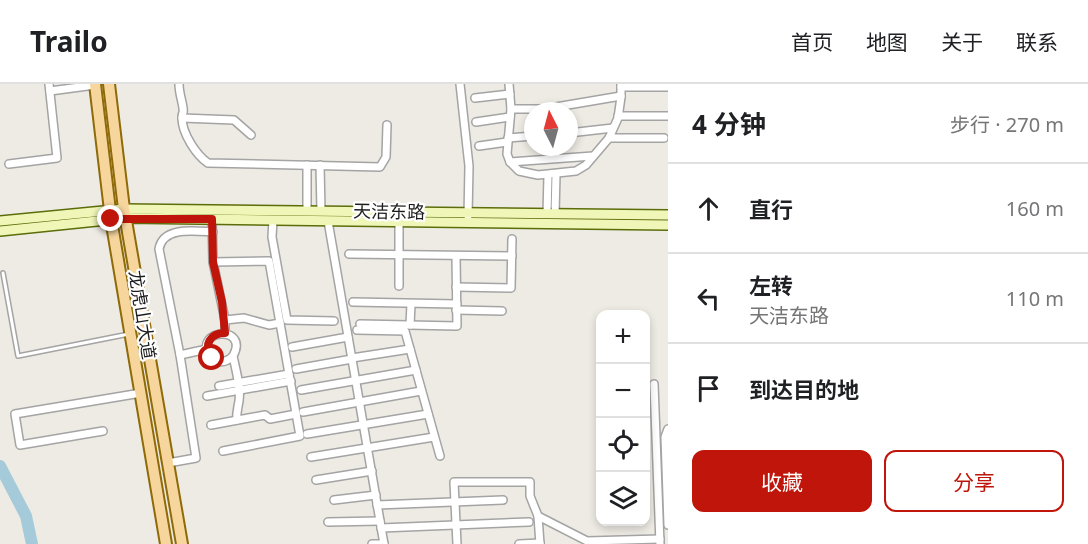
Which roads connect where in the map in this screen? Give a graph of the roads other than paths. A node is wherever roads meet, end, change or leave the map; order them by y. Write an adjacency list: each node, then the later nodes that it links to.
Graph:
1 (110, 84): 34 (main road, 龙虎山大道)
2 (179, 84): 15 (street)
3 (460, 84): 35 (street)
4 (509, 84): 9 (street)
5 (95, 85): 8 (street); 36 (main road, 龙虎山大道)
6 (621, 85): 7 (street); 10 (street)
7 (668, 87)
8 (49, 88): 28 (street)
9 (510, 94): 11 (street); 12 (street)
10 (621, 96): 12 (street); 13 (street)
11 (475, 98)
12 (511, 113): 16 (street); 24 (street)
13 (618, 116): 14 (street); 18 (street)
14 (667, 116)
15 (182, 118): 20 (street); 29 (street)
16 (476, 122)
17 (387, 125): 30 (street)
18 (613, 128): 19 (street); 22 (street)
19 (578, 132)
20 (251, 135)
21 (524, 137): 24 (street)
22 (609, 138): 23 (street); 26 (street)
23 (664, 138)
24 (507, 140): 25 (street); 27 (street)
25 (480, 146)
26 (593, 156): 27 (street); 31 (street)
27 (510, 162): 31 (street)
28 (9, 164)
29 (307, 165): 30 (street); 32 (street)
30 (320, 165): 33 (street)
31 (552, 174): 37 (street)
32 (307, 211): 33 (main road, 天洁东路); 34 (main road, 天洁东路)
33 (321, 211): 35 (main road, 天洁东路)
34 (125, 213): 36 (main road, 天洁东路); 39 (main road, 天洁东路); 98 (main road, 龙虎山大道)
35 (468, 213): 37 (main road, 天洁东路); 44 (street)
36 (111, 214): 41 (main road); 46 (main road); 66 (main road, 龙虎山大道)
37 (551, 214): 38 (main road, 天洁东路)
38 (668, 215)
39 (212, 219): 40 (main road, 天洁东路); 47 (street)
40 (273, 220): 42 (main road, 天洁东路); 62 (street)
41 (0, 221)
42 (328, 221): 43 (main road, 天洁东路); 67 (street)
43 (399, 222): 44 (main road, 天洁东路); 50 (street)
44 (468, 223): 45 (main road, 天洁东路)
45 (668, 225)
46 (0, 231)
47 (213, 232): 53 (street); 71 (street)
48 (512, 239): 52 (street)
49 (349, 254): 50 (street)
50 (399, 254): 51 (street); 55 (street)
51 (456, 255): 52 (street); 56 (street)
52 (512, 256): 56 (street)
53 (213, 262): 61 (street); 63 (street)
54 (3, 273): 66 (lane)
55 (399, 286)
56 (456, 287): 59 (street)
57 (353, 302): 58 (street)
58 (411, 304): 59 (street); 64 (street)
59 (456, 307): 60 (street); 64 (street)
60 (502, 311)
61 (225, 320): 63 (street); 65 (street)
62 (334, 321)
63 (280, 323): 75 (street)
64 (410, 325): 70 (street)
65 (225, 333): 69 (street); 72 (street)
66 (131, 334): 82 (main road, 龙虎山大道)
67 (348, 337): 68 (street); 73 (street)
68 (292, 346)
69 (207, 349): 71 (street); 72 (street)
70 (410, 349): 73 (street); 74 (street)
71 (180, 355): 98 (street)
72 (233, 356): 79 (street)
73 (352, 358): 75 (street); 76 (street)
74 (416, 370): 76 (street); 81 (street)
75 (292, 374): 79 (street); 85 (street)
76 (356, 380): 80 (street); 84 (street)
77 (654, 384): 113 (street)
78 (219, 386): 79 (street)
79 (238, 387): 83 (street); 87 (street)
80 (301, 390)
81 (422, 391): 84 (street); 86 (street)
82 (141, 393): 91 (street); 114 (main road, 龙虎山大道)
83 (207, 396)
84 (359, 401): 85 (street); 89 (street)
85 (300, 413): 87 (street); 95 (street)
86 (428, 414): 89 (street); 93 (street)
87 (237, 420): 88 (street)
88 (211, 425)
89 (364, 425): 92 (street); 94 (street)
90 (668, 429): 106 (street)
91 (103, 431)
92 (307, 434)
93 (434, 437): 94 (street); 96 (street)
94 (368, 448): 97 (street); 99 (street)
95 (223, 451)
96 (440, 456)
97 (310, 457)
98 (168, 463): 115 (main road, 龙虎山大道)
99 (372, 471): 100 (street); 101 (street)
100 (316, 480)
101 (376, 495): 102 (street); 105 (street)
102 (334, 500)
103 (503, 500): 104 (street)
104 (455, 502): 105 (street); 107 (street); 111 (street)
105 (377, 505): 110 (street)
106 (668, 507): 112 (street)
107 (538, 516): 113 (street); 120 (street)
108 (328, 522): 110 (street)
109 (529, 522): 111 (street)
110 (381, 524): 111 (street); 117 (street)
111 (456, 525): 118 (street)
112 (668, 525)
113 (660, 541)
114 (166, 544)
115 (182, 544)
116 (372, 544): 117 (street)
117 (384, 544)
118 (457, 544)
119 (519, 544): 120 (street)
120 (540, 544)

